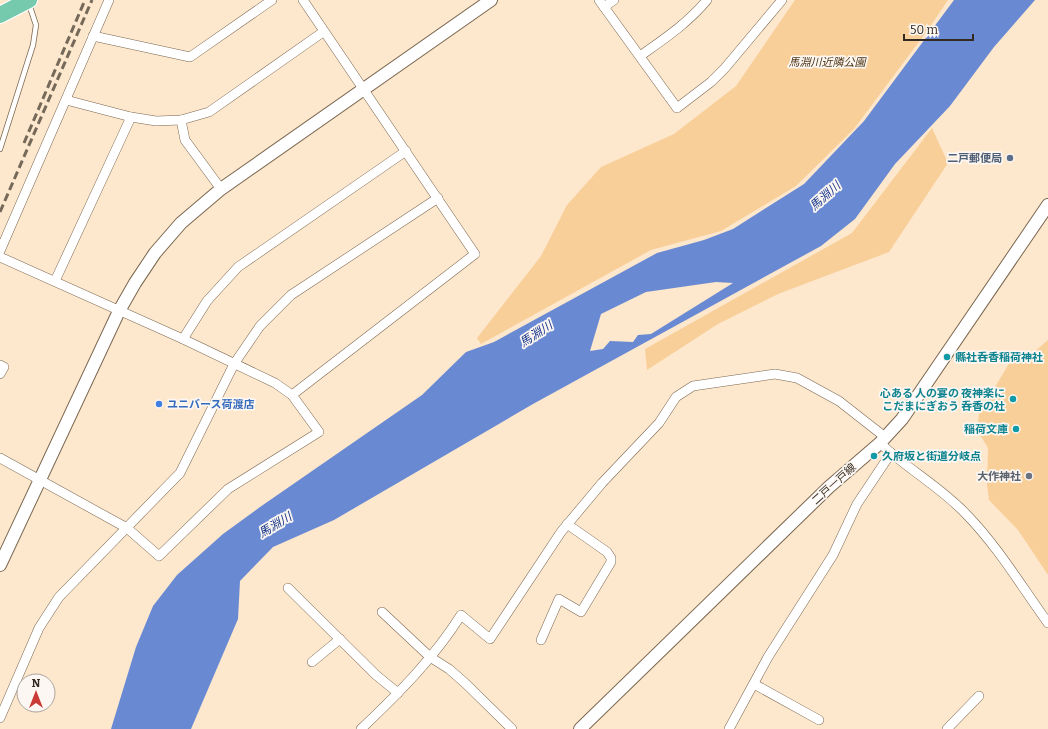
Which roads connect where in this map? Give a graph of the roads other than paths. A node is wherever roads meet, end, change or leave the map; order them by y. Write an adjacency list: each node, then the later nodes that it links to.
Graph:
1 (29, 0): 10 (highway); 18 (lane)
2 (109, 0): 12 (street)
3 (272, 0): 12 (street)
4 (302, 0): 11 (street)
5 (491, 0): 14 (street)
6 (614, 0): 9 (street)
7 (707, 0): 13 (street)
8 (782, 0): 13 (street)
9 (602, 4): 13 (street)
10 (0, 15)
11 (323, 32): 14 (street); 17 (street)
12 (93, 36): 15 (street)
13 (640, 56)
14 (362, 90): 19 (street); 20 (street)
15 (66, 100): 16 (street); 23 (street)
16 (131, 117): 17 (street); 25 (street)
17 (181, 120): 20 (street)
18 (0, 149)
19 (406, 151): 21 (street); 27 (street)
20 (221, 189): 26 (street)
21 (438, 198): 28 (street); 31 (street)
22 (1048, 206): 32 (street, 二戸一戸線)
23 (0, 252)
24 (0, 257): 25 (street)
25 (55, 281): 26 (street)
26 (119, 311): 27 (street); 35 (street)
27 (183, 339): 28 (street)
28 (234, 364): 31 (street); 37 (street)
29 (0, 365): 30 (street)
30 (0, 374)
31 (292, 395): 37 (street)
32 (883, 440): 33 (street); 36 (street); 54 (street, 二戸一戸線)
33 (891, 453): 41 (street); 46 (street)
34 (0, 458): 35 (street)
35 (41, 479): 37 (street); 38 (street)
36 (567, 524): 43 (street); 44 (street)
37 (127, 528): 49 (street)
38 (0, 565)
39 (288, 588): 42 (street)
40 (382, 612): 44 (street)
41 (1048, 623)
42 (340, 639): 45 (street); 47 (street)
43 (541, 640)
44 (430, 657): 47 (street); 53 (street)
45 (312, 662)
46 (754, 684): 51 (street); 55 (street)
47 (398, 693): 52 (street)
48 (978, 696): 56 (street)
49 (4, 698): 50 (street)
50 (0, 718)
51 (819, 720)
52 (361, 729)
53 (512, 729)
54 (580, 729)
55 (728, 729)
56 (947, 729)

